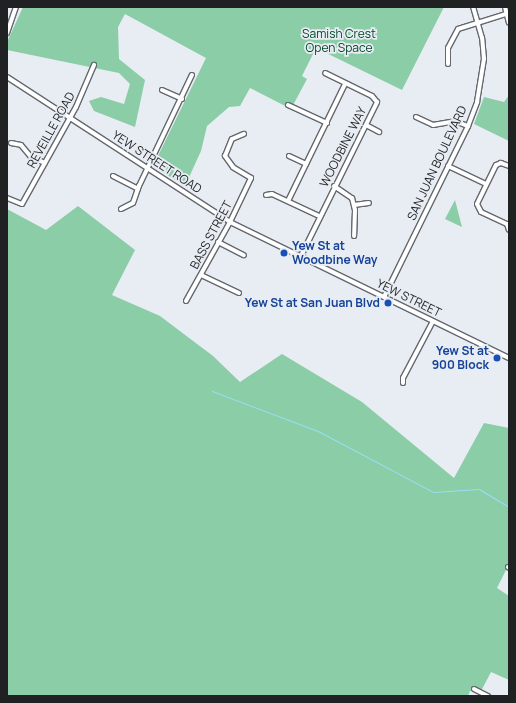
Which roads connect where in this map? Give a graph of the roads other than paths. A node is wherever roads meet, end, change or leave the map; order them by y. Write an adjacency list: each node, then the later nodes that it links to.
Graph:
1 (16, 7): 7 (street)
2 (473, 7): 5 (street, SAN JUAN BOULEVARD)
3 (505, 7): 4 (street)
4 (508, 13): 5 (street); 6 (street)
5 (479, 21): 8 (street); 21 (street, SAN JUAN BOULEVARD)
6 (509, 23)
7 (7, 33)
8 (448, 64)
9 (94, 65): 17 (street, REVEILLE ROAD)
10 (325, 73): 13 (street, WOODBINE WAY)
11 (192, 75): 15 (street)
12 (7, 77): 17 (street, YEW STREET ROAD)
13 (345, 84): 19 (street); 20 (street, WOODBINE WAY)
14 (162, 90): 15 (street)
15 (182, 99): 30 (street)
16 (288, 105): 19 (street)
17 (69, 117): 26 (street, REVEILLE ROAD); 30 (street, YEW STREET ROAD)
18 (416, 117): 21 (street)
19 (327, 123): 27 (street)
20 (366, 125): 22 (street); 33 (street, WOODBINE WAY)
21 (468, 126): 28 (street, SAN JUAN BOULEVARD)
22 (379, 132)
23 (244, 134): 42 (street, BASS STREET)
24 (11, 143): 26 (street)
25 (289, 156): 27 (street)
26 (45, 163): 36 (street, REVEILLE ROAD)
27 (306, 164): 37 (street)
28 (448, 166): 32 (street); 51 (street, SAN JUAN BOULEVARD)
29 (509, 166): 32 (street)
30 (148, 169): 34 (street); 42 (street, YEW STREET ROAD)
31 (113, 176): 34 (street)
32 (486, 184): 43 (street)
33 (334, 186): 39 (street); 41 (street, WOODBINE WAY)
34 (138, 189): 40 (street)
35 (266, 195): 37 (street)
36 (7, 198)
37 (288, 201): 41 (street)
38 (369, 204): 39 (street)
39 (354, 205): 45 (street)
40 (120, 209)
41 (319, 216): 48 (street, WOODBINE WAY)
42 (230, 222): 46 (street, BASS STREET); 48 (street, YEW STREET ROAD)
43 (508, 223): 44 (street)
44 (509, 230)
45 (354, 236)
46 (218, 242): 47 (street); 49 (street, BASS STREET)
47 (244, 255)
48 (301, 256): 51 (street, YEW STREET)
49 (201, 275): 50 (street); 52 (street, BASS STREET)
50 (239, 293)
51 (384, 297): 53 (street, YEW STREET)
52 (186, 300)
53 (433, 321): 54 (street, YEW STREET); 55 (street)
54 (509, 358)
55 (403, 383)
56 (474, 689): 57 (street)
57 (488, 696)

